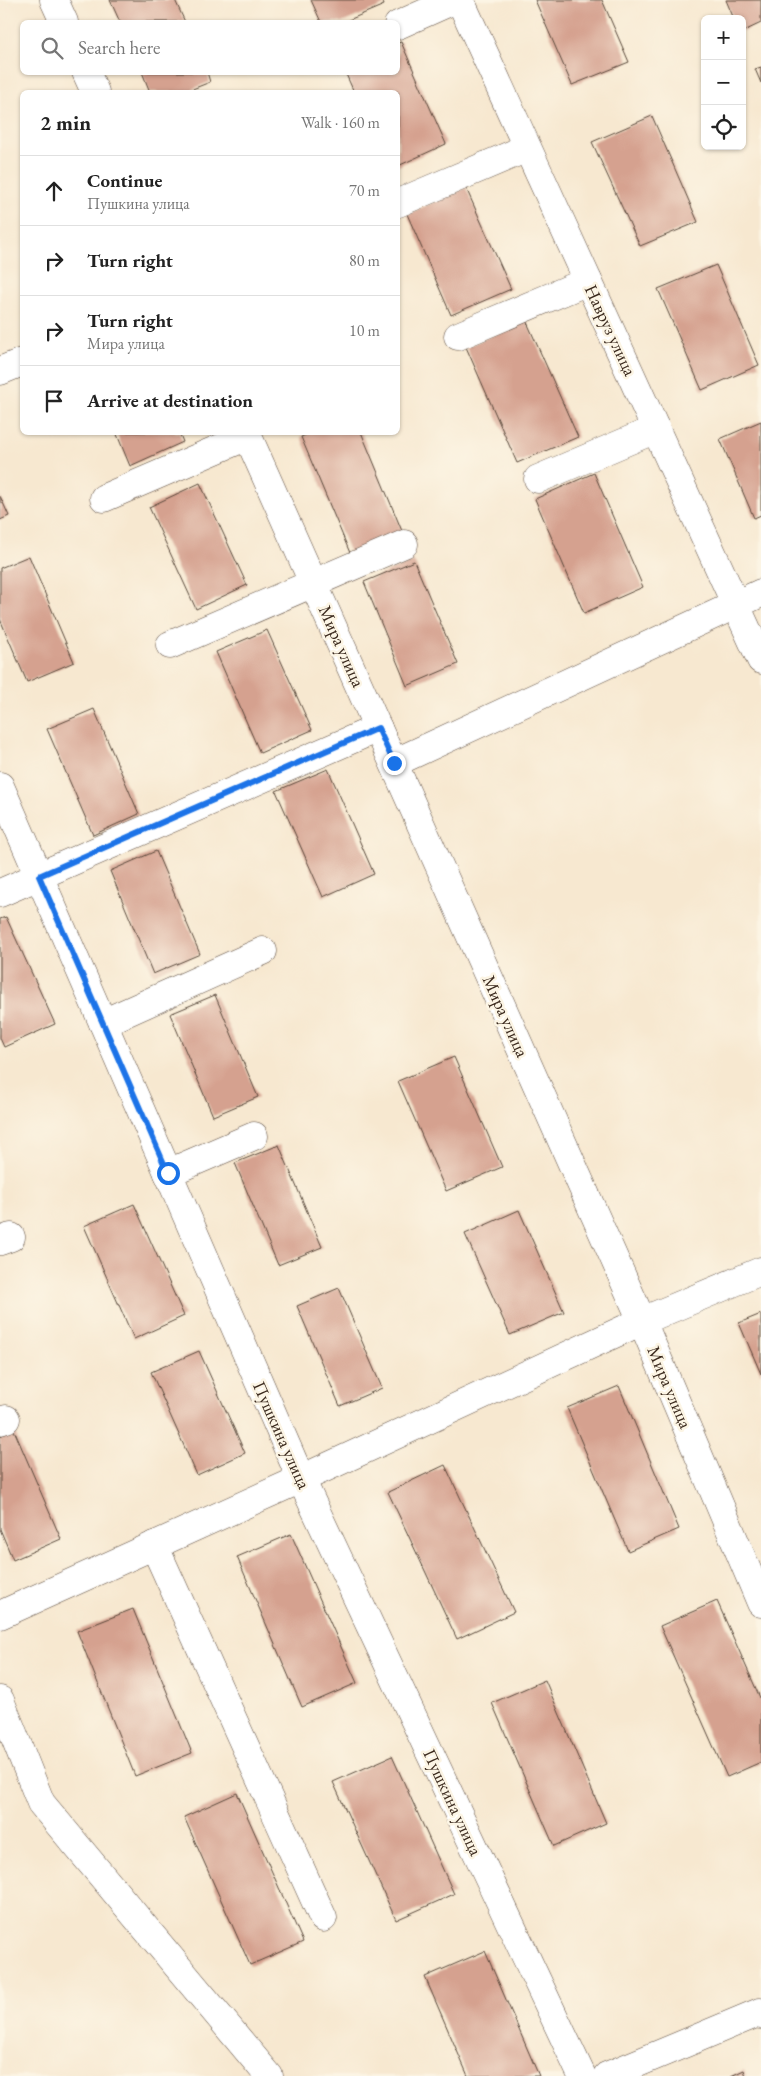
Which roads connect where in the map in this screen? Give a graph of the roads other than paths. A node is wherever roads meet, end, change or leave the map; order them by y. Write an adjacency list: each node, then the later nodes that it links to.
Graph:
1 (54, 0): 4 (street)
2 (454, 0): 5 (street)
3 (460, 0): 8 (street, Навруз улица)
4 (63, 20)
5 (400, 23)
6 (87, 75): 7 (street)
7 (94, 90)
8 (527, 148): 9 (street); 10 (street, Навруз улица)
9 (400, 202)
10 (588, 281): 11 (street); 14 (street, Навруз улица)
11 (458, 336)
12 (20, 363): 13 (street)
13 (0, 371)
14 (656, 430): 17 (street); 22 (street, Навруз улица)
15 (245, 435): 18 (street)
16 (247, 435): 20 (street, Мира улица)
17 (538, 479)
18 (104, 498)
19 (404, 544): 20 (street)
20 (313, 582): 23 (street); 25 (street, Мира улица)
21 (761, 593): 22 (street)
22 (736, 604): 24 (street, Навруз улица); 26 (street)
23 (170, 645)
24 (761, 660)
25 (378, 728): 26 (street, Мира улица); 28 (street)
26 (394, 763): 35 (street, Мира улица)
27 (0, 786): 28 (street, Пушкина улица)
28 (39, 876): 29 (street); 31 (street, Пушкина улица)
29 (0, 892)
30 (263, 951): 31 (street)
31 (103, 1023): 33 (street, Пушкина улица)
32 (254, 1136): 33 (street)
33 (168, 1173): 36 (street, Пушкина улица)
34 (761, 1271): 35 (street)
35 (642, 1321): 36 (street); 38 (street, Мира улица)
36 (301, 1479): 37 (street); 44 (street, Пушкина улица)
37 (154, 1545): 39 (street); 41 (street)
38 (761, 1603)
39 (0, 1615)
40 (0, 1700): 43 (street)
41 (323, 1918)
42 (761, 2015): 45 (street)
43 (269, 2076)
44 (582, 2076)
45 (607, 2076)

